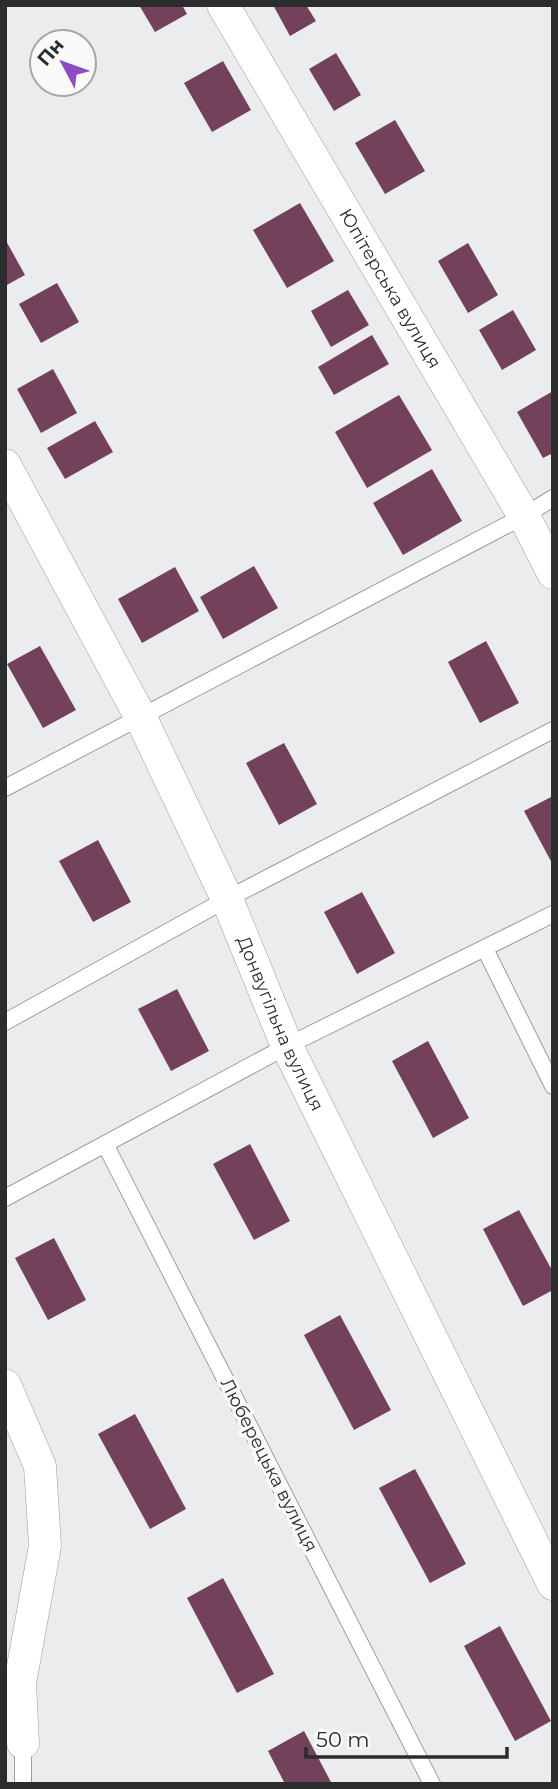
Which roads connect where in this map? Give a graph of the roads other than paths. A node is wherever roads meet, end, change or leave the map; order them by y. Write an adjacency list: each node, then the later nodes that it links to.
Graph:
1 (223, 5): 4 (street, Юпітерська вулиця)
2 (5, 465): 6 (street, Донвугільна вулиця)
3 (553, 498): 4 (lane)
4 (524, 516): 5 (street, Юпітерська вулиця); 6 (lane)
5 (553, 573)
6 (141, 718): 8 (lane); 9 (street, Донвугільна вулиця)
7 (553, 730): 9 (lane)
8 (5, 788)
9 (228, 899): 12 (lane); 13 (street, Донвугільна вулиця)
10 (553, 914): 11 (lane)
11 (485, 949): 13 (lane); 14 (lane)
12 (5, 1022)
13 (288, 1046): 15 (lane); 18 (street, Донвугільна вулиця)
14 (553, 1086)
15 (106, 1146): 16 (lane); 21 (lane, Люберецька вулиця)
16 (5, 1198)
17 (5, 1385): 19 (street)
18 (553, 1584)
19 (14, 1733): 20 (lane)
20 (23, 1784)
21 (432, 1784)

